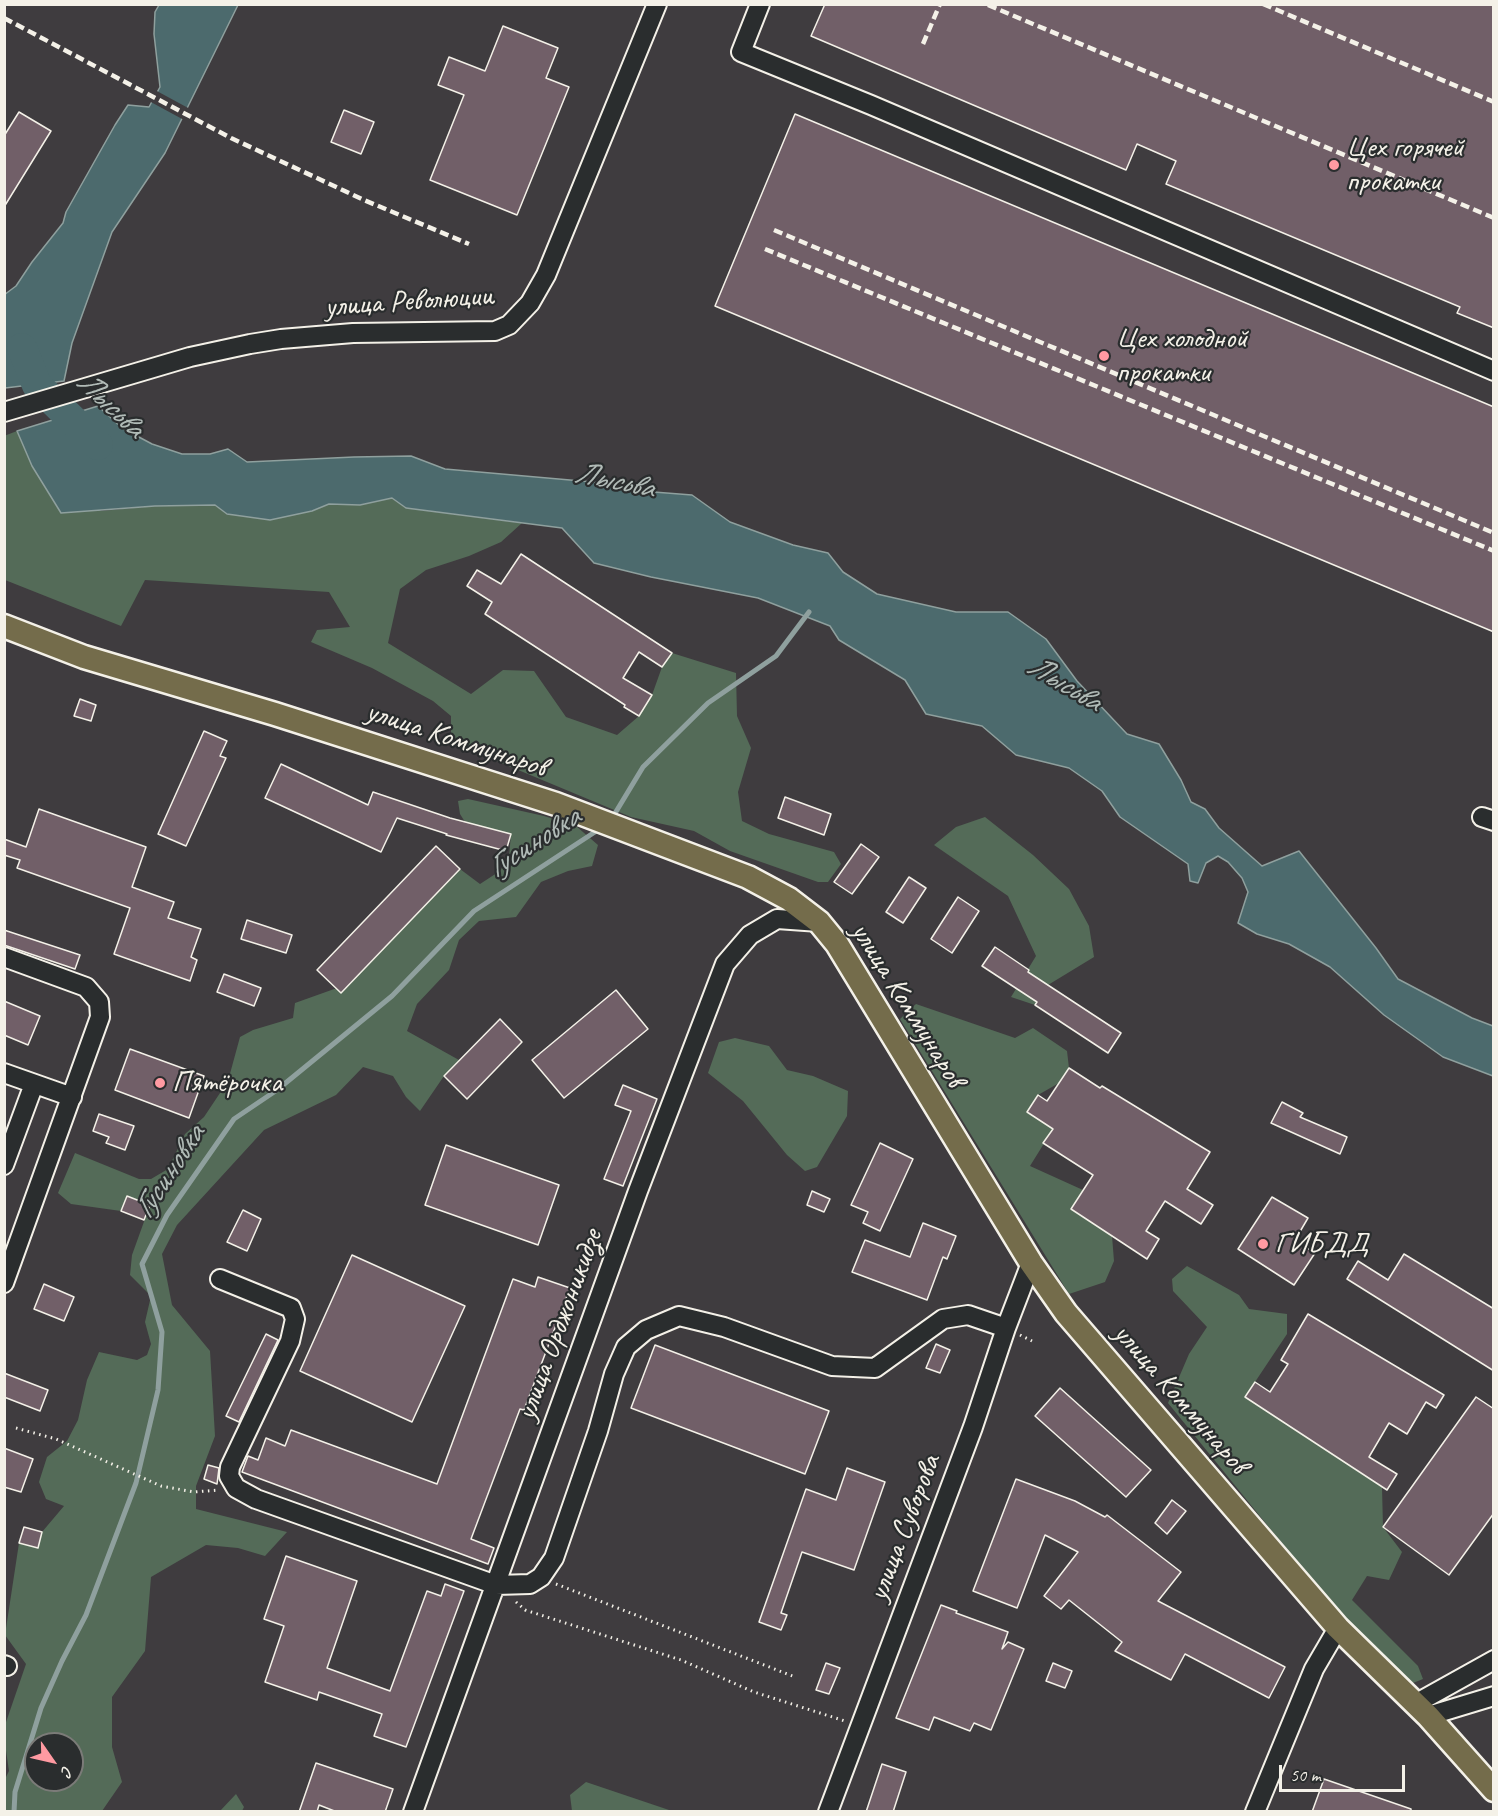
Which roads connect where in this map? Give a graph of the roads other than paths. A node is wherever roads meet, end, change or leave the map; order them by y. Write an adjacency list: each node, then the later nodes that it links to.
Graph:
1 (760, 4): 3 (street)
2 (654, 5): 4 (street, улица Революции)
3 (1494, 370)
4 (4, 412)
5 (4, 626): 6 (main road, улица Коммунаров)
6 (819, 922): 12 (main road, улица Коммунаров); 16 (street, улица Орджоникидзе)
7 (4, 957): 10 (street)
8 (4, 1073): 9 (street)
9 (34, 1084): 10 (street); 11 (street)
10 (72, 1097): 14 (street)
11 (4, 1165)
12 (1031, 1263): 15 (street, улица Суворова); 17 (main road, улица Коммунаров)
13 (220, 1279): 16 (street)
14 (4, 1283)
15 (1006, 1328): 16 (street); 23 (street, улица Суворова)
16 (496, 1585): 22 (street, улица Орджоникидзе)
17 (1338, 1628): 20 (main road, улица Коммунаров); 24 (street)
18 (1494, 1660): 20 (street)
19 (1494, 1696): 20 (street)
20 (1422, 1710): 21 (main road, улица Коммунаров)
21 (1494, 1790)
22 (412, 1812)
23 (828, 1812)
24 (1255, 1812)

